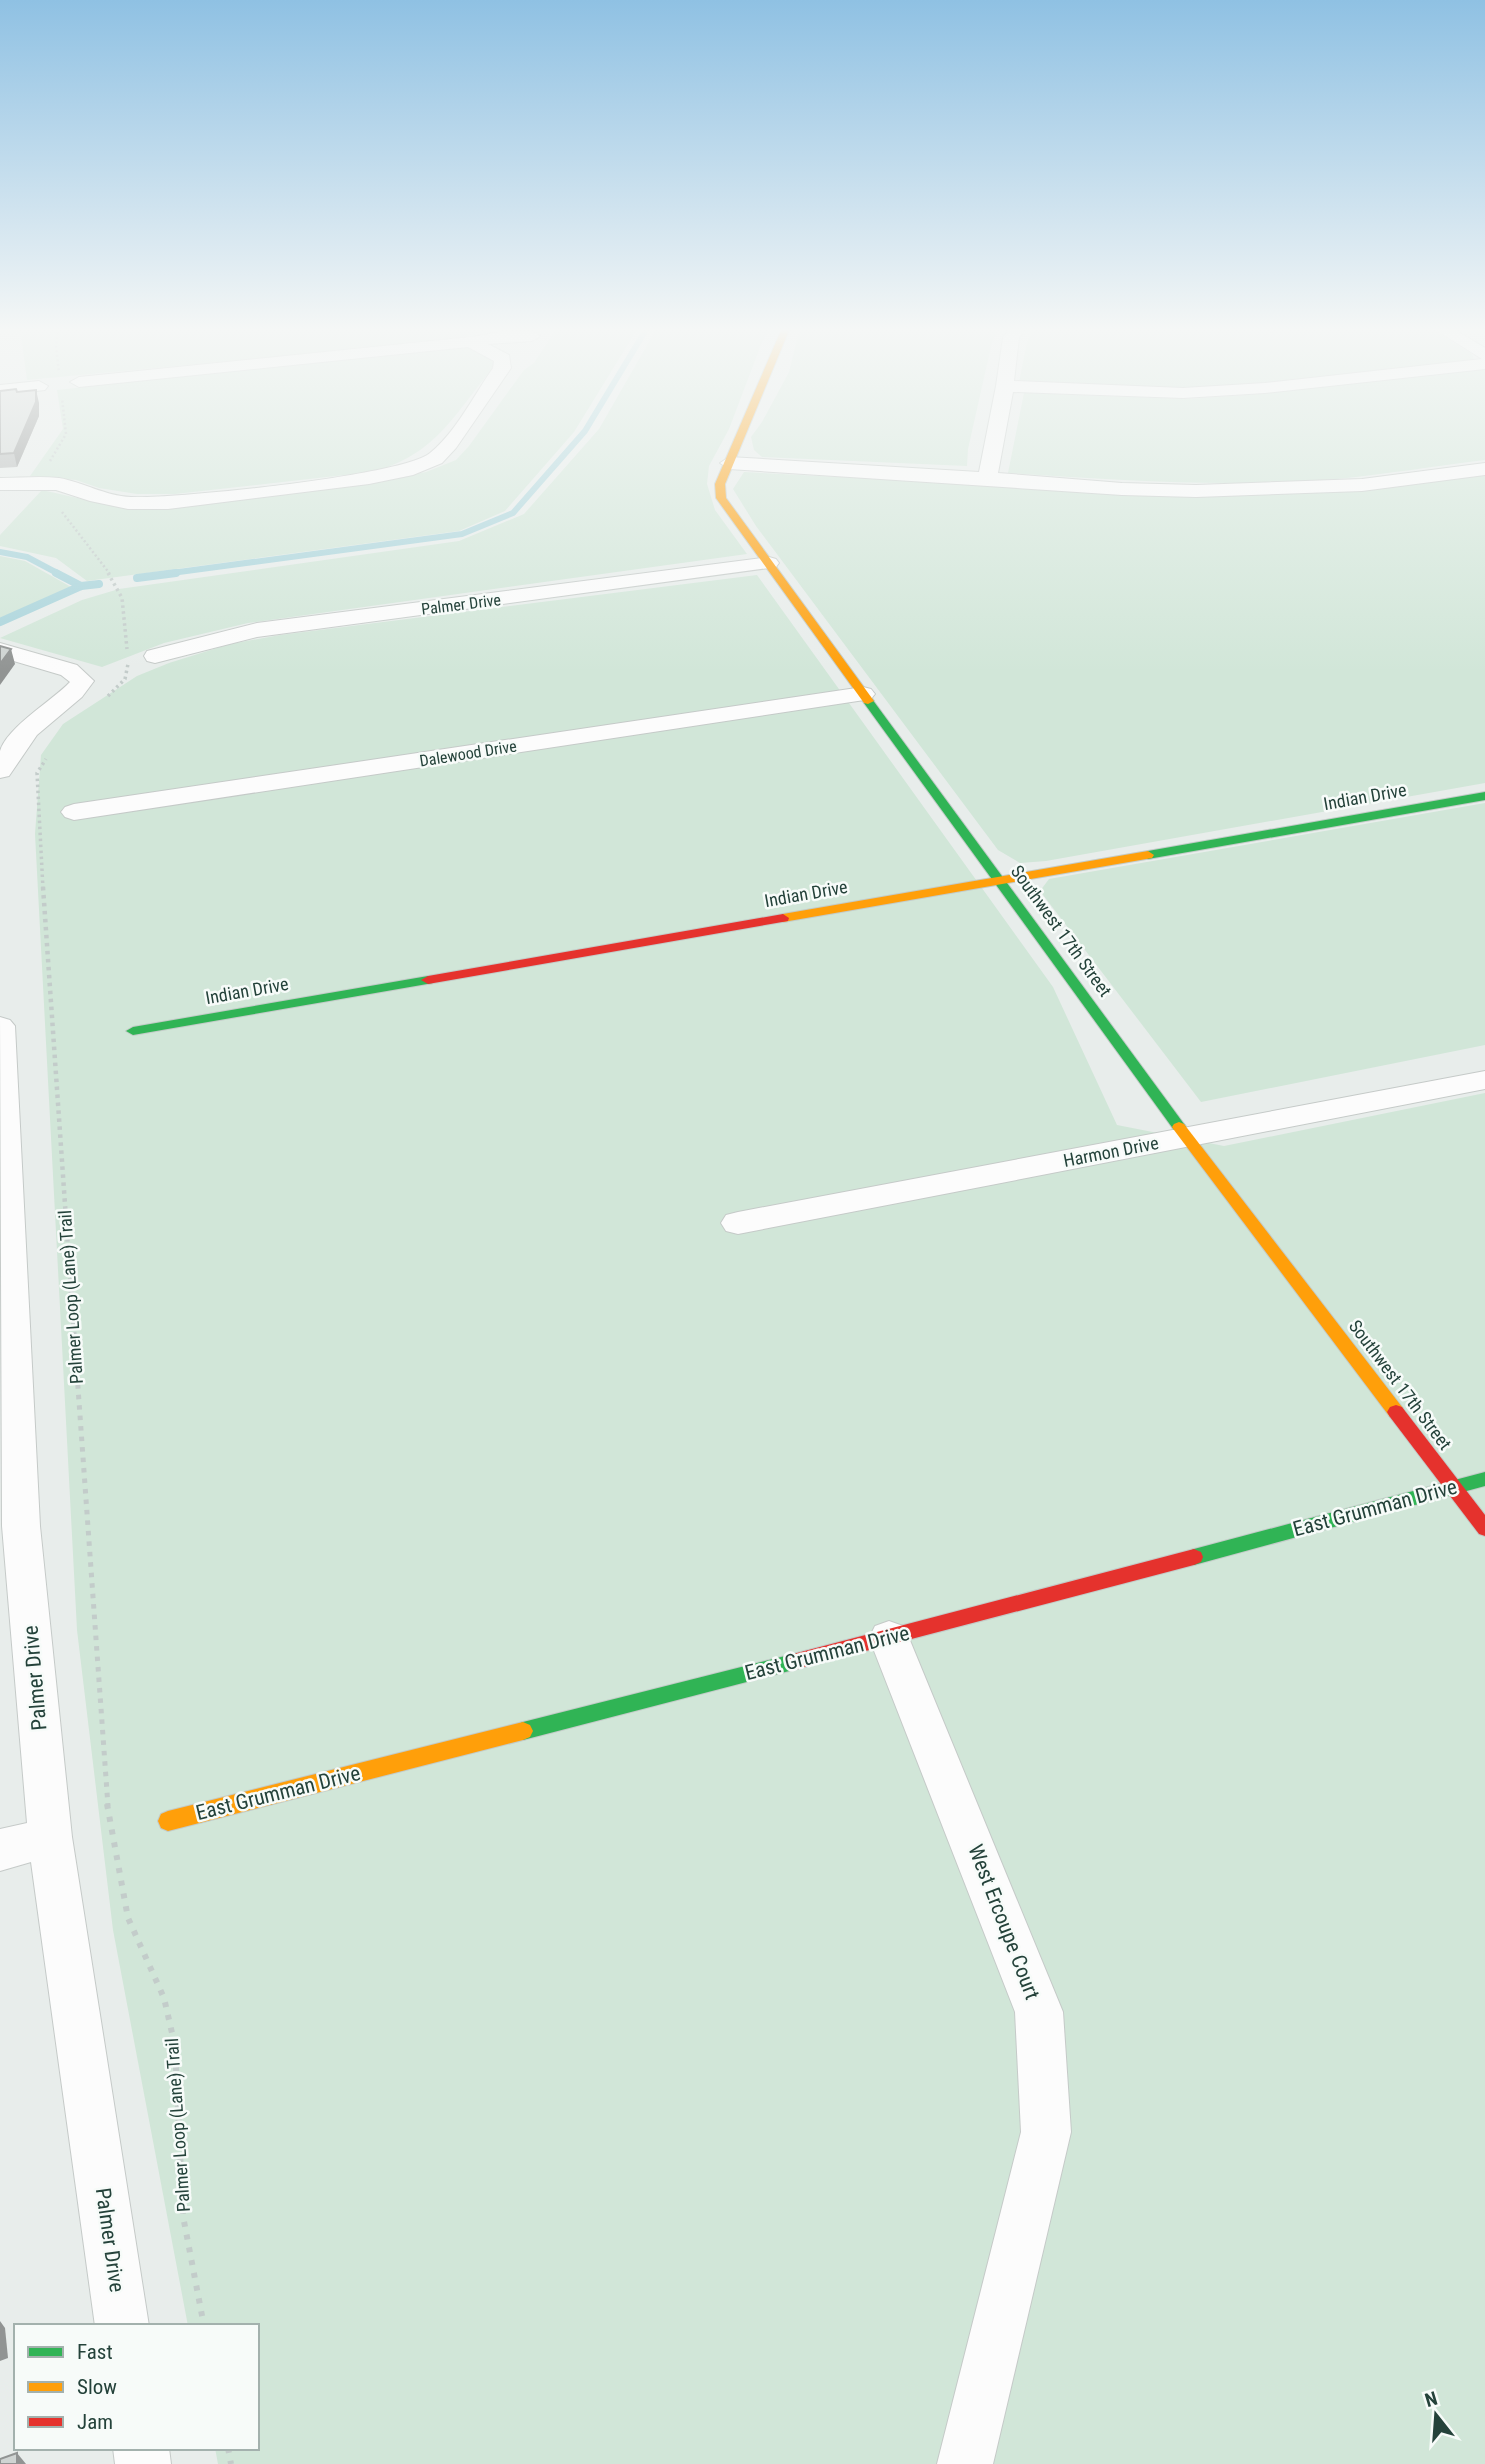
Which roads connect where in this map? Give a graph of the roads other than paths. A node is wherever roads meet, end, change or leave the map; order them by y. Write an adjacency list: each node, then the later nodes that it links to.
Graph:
1 (450, 443): 7 (street)
2 (737, 443): 4 (street, Southwest 17th Street)
3 (994, 443): 6 (street)
4 (729, 463): 6 (street); 8 (street, Southwest 17th Street)
5 (1485, 469): 6 (street)
6 (987, 478)
7 (0, 485)
8 (769, 563): 10 (street, Palmer Drive); 11 (street, Southwest 17th Street)
9 (0, 650): 12 (street)
10 (155, 656)
11 (863, 694): 14 (street, Dalewood Drive); 15 (street, Southwest 17th Street)
12 (0, 771)
13 (1485, 796): 15 (street, Indian Drive)
14 (74, 812)
15 (1000, 879): 17 (street, Indian Drive); 19 (street, Southwest 17th Street)
16 (0, 1026): 26 (street, Palmer Drive)
17 (134, 1031)
18 (1485, 1080): 19 (street, Harmon Drive)
19 (1187, 1138): 20 (street, Harmon Drive); 22 (street, Southwest 17th Street)
20 (738, 1223)
21 (1485, 1479): 22 (street, East Grumman Drive)
22 (1454, 1487): 23 (street, Southwest 17th Street); 24 (street, East Grumman Drive)
23 (1485, 1529)
24 (889, 1638): 25 (street, East Grumman Drive); 29 (street, West Ercoupe Court)
25 (167, 1821)
26 (50, 1837): 27 (street); 28 (street, Palmer Drive)
27 (0, 1850)
28 (122, 2324)
29 (965, 2464)

